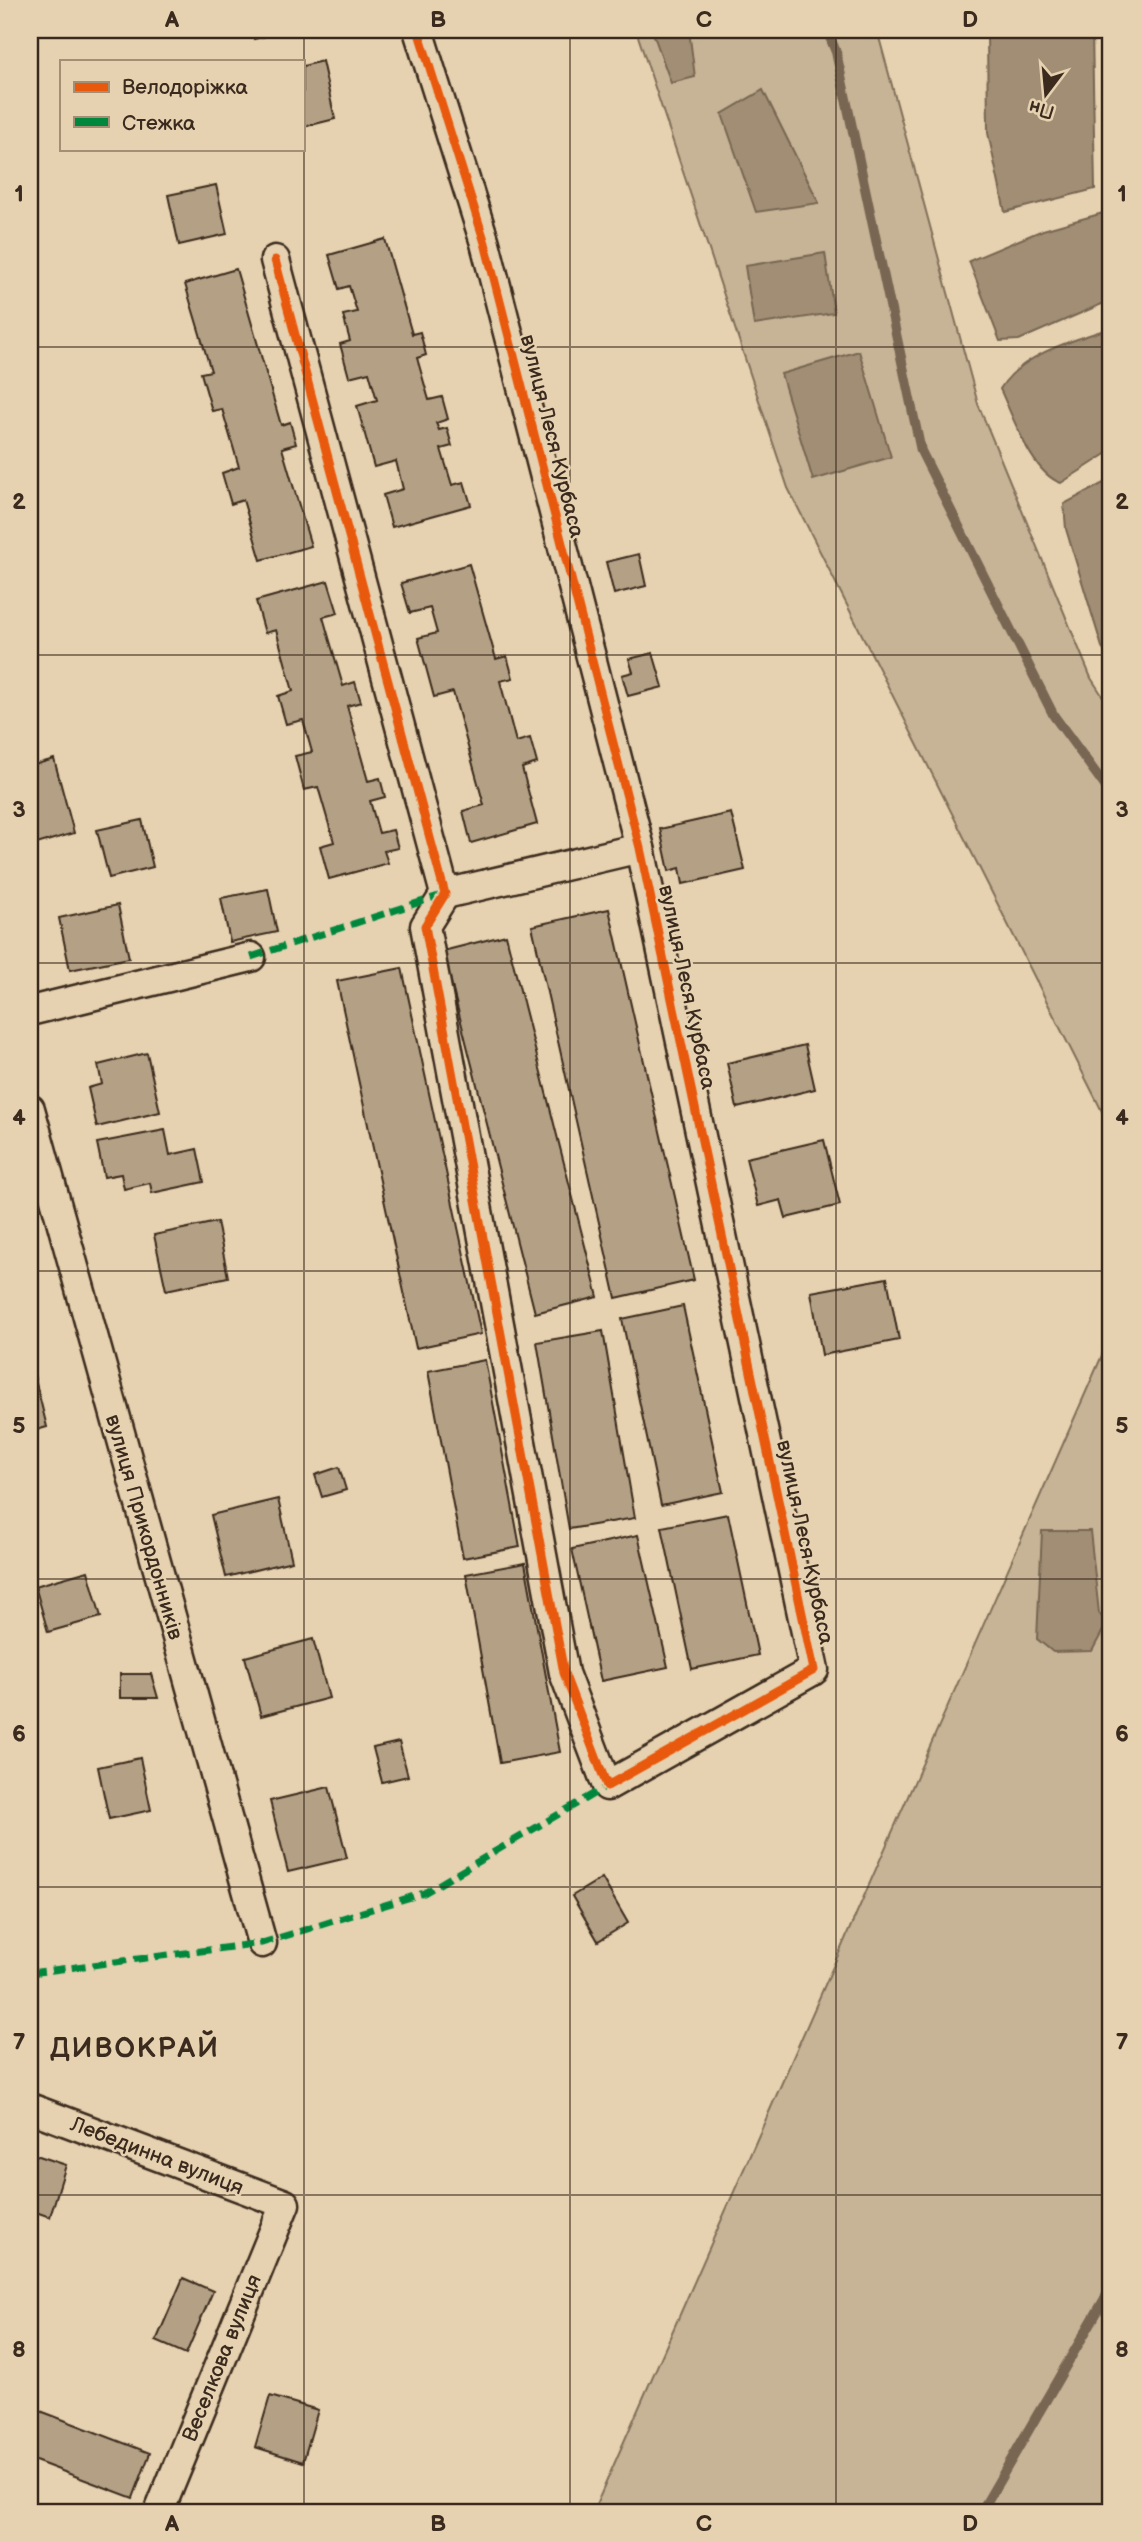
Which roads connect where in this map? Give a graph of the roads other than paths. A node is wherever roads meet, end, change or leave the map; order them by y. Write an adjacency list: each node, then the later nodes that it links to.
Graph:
1 (418, 30): 3 (street, вулиця Леся Курбаса)
2 (275, 260): 4 (street)
3 (640, 848): 4 (street); 4 (street, вулиця Леся Курбаса)
4 (445, 894)
5 (251, 957): 6 (street)
6 (30, 1011)
7 (30, 1110): 8 (street, вулиця Прикордонників)
8 (262, 1943)
9 (30, 2108): 10 (street, Лебединна вулиця)
10 (285, 2204): 11 (street, Веселкова вулиця)
11 (159, 2512)

